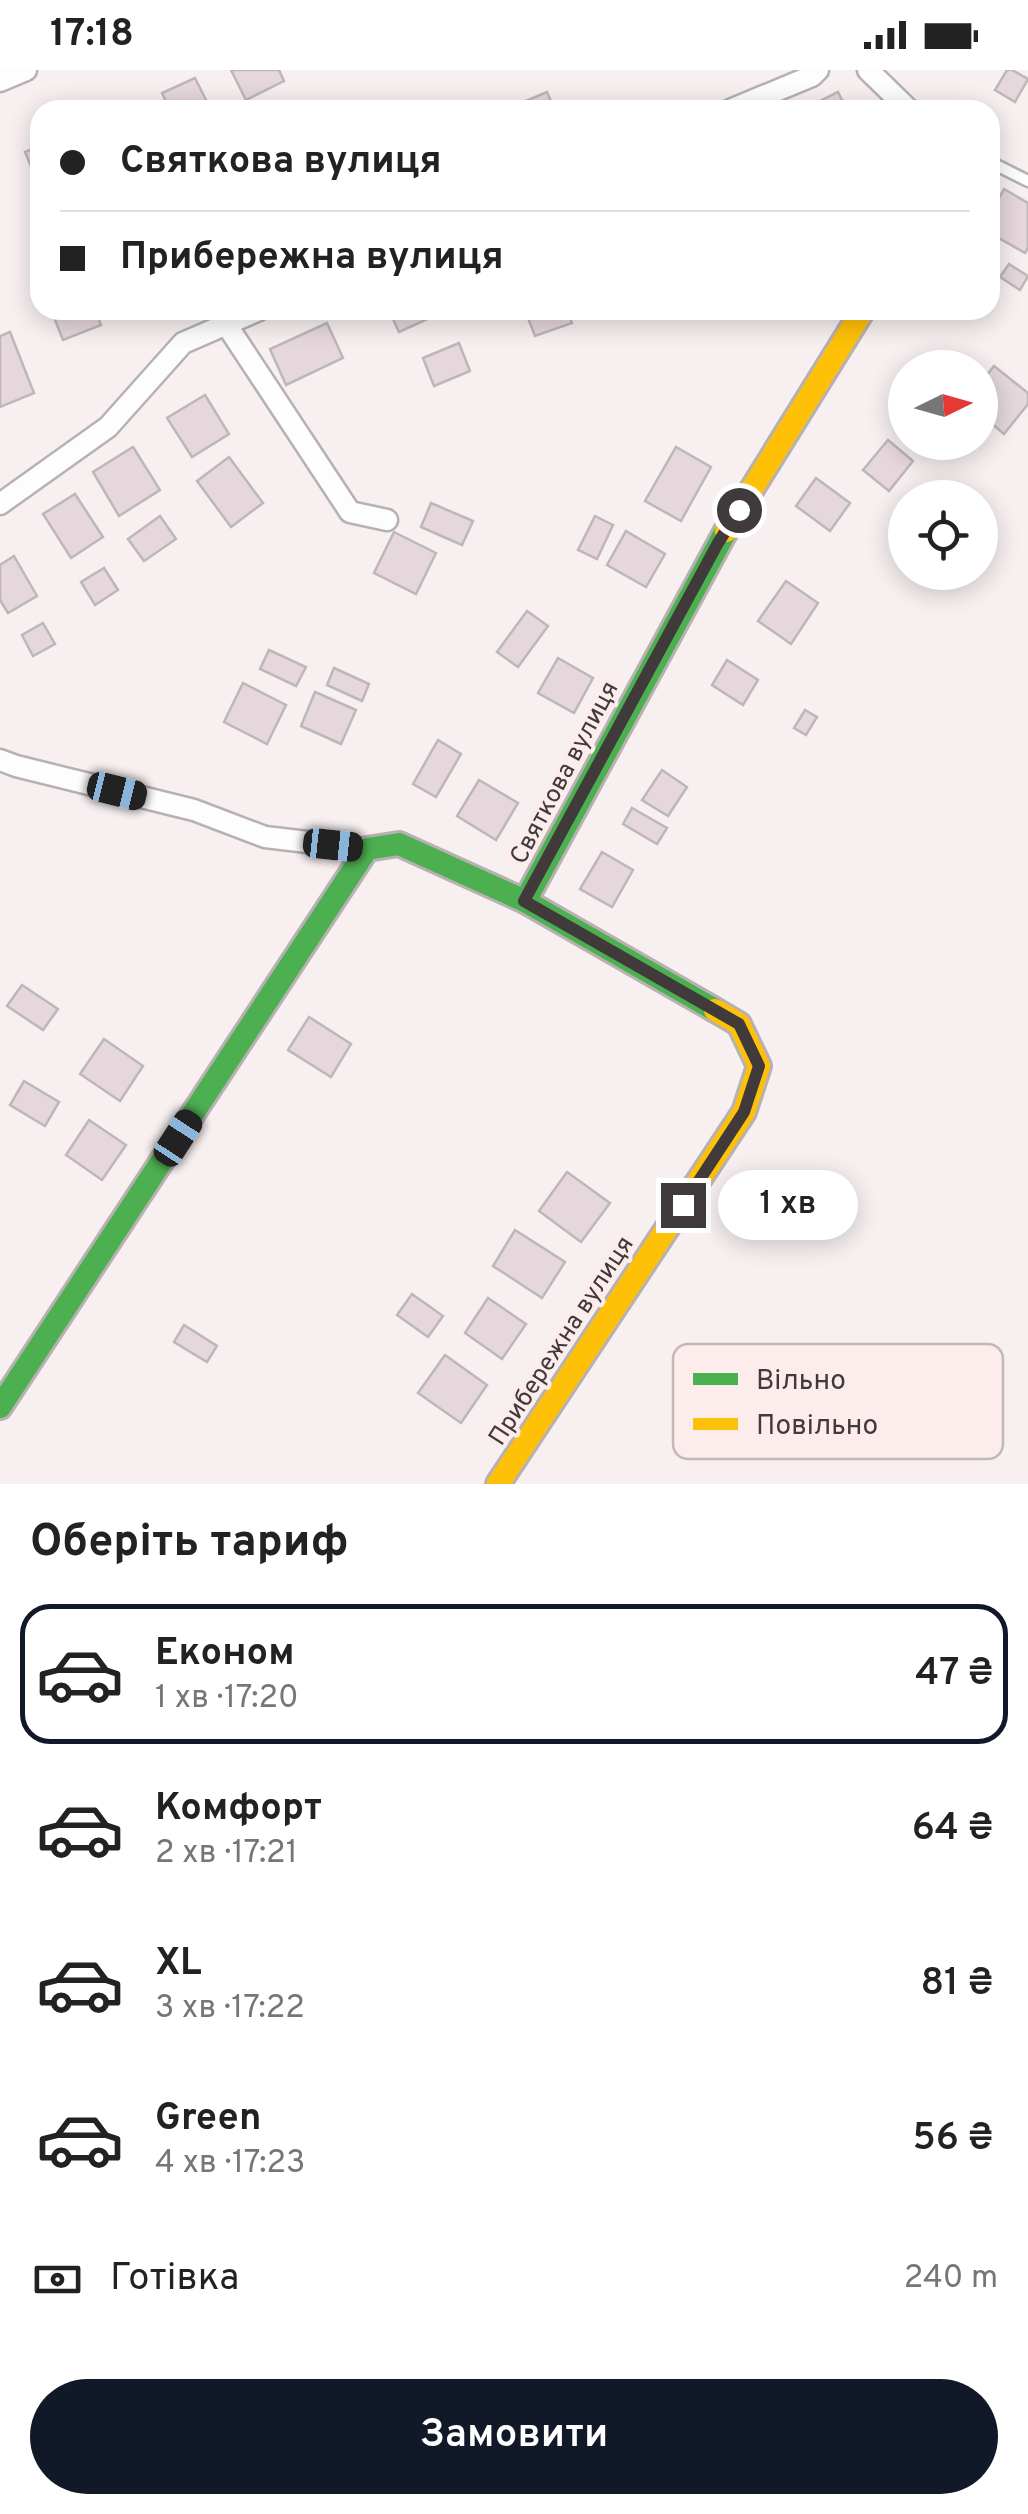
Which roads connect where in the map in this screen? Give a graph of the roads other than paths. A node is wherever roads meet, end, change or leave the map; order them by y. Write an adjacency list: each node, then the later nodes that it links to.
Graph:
1 (26, 70): 4 (street)
2 (818, 70): 5 (street)
3 (868, 70): 6 (street)
4 (0, 81)
5 (754, 100)
6 (899, 100)
7 (1000, 167): 8 (lane)
8 (1028, 181)
9 (235, 320): 11 (street)
10 (857, 320): 16 (street, Святкова вулиця)
11 (226, 324): 12 (street); 13 (street)
12 (0, 504)
13 (387, 520)
14 (0, 760): 15 (street)
15 (367, 849): 16 (street, Святкова вулиця); 17 (street)
16 (524, 901): 18 (street, Прибережна вулиця)
17 (0, 1407)
18 (498, 1484)

